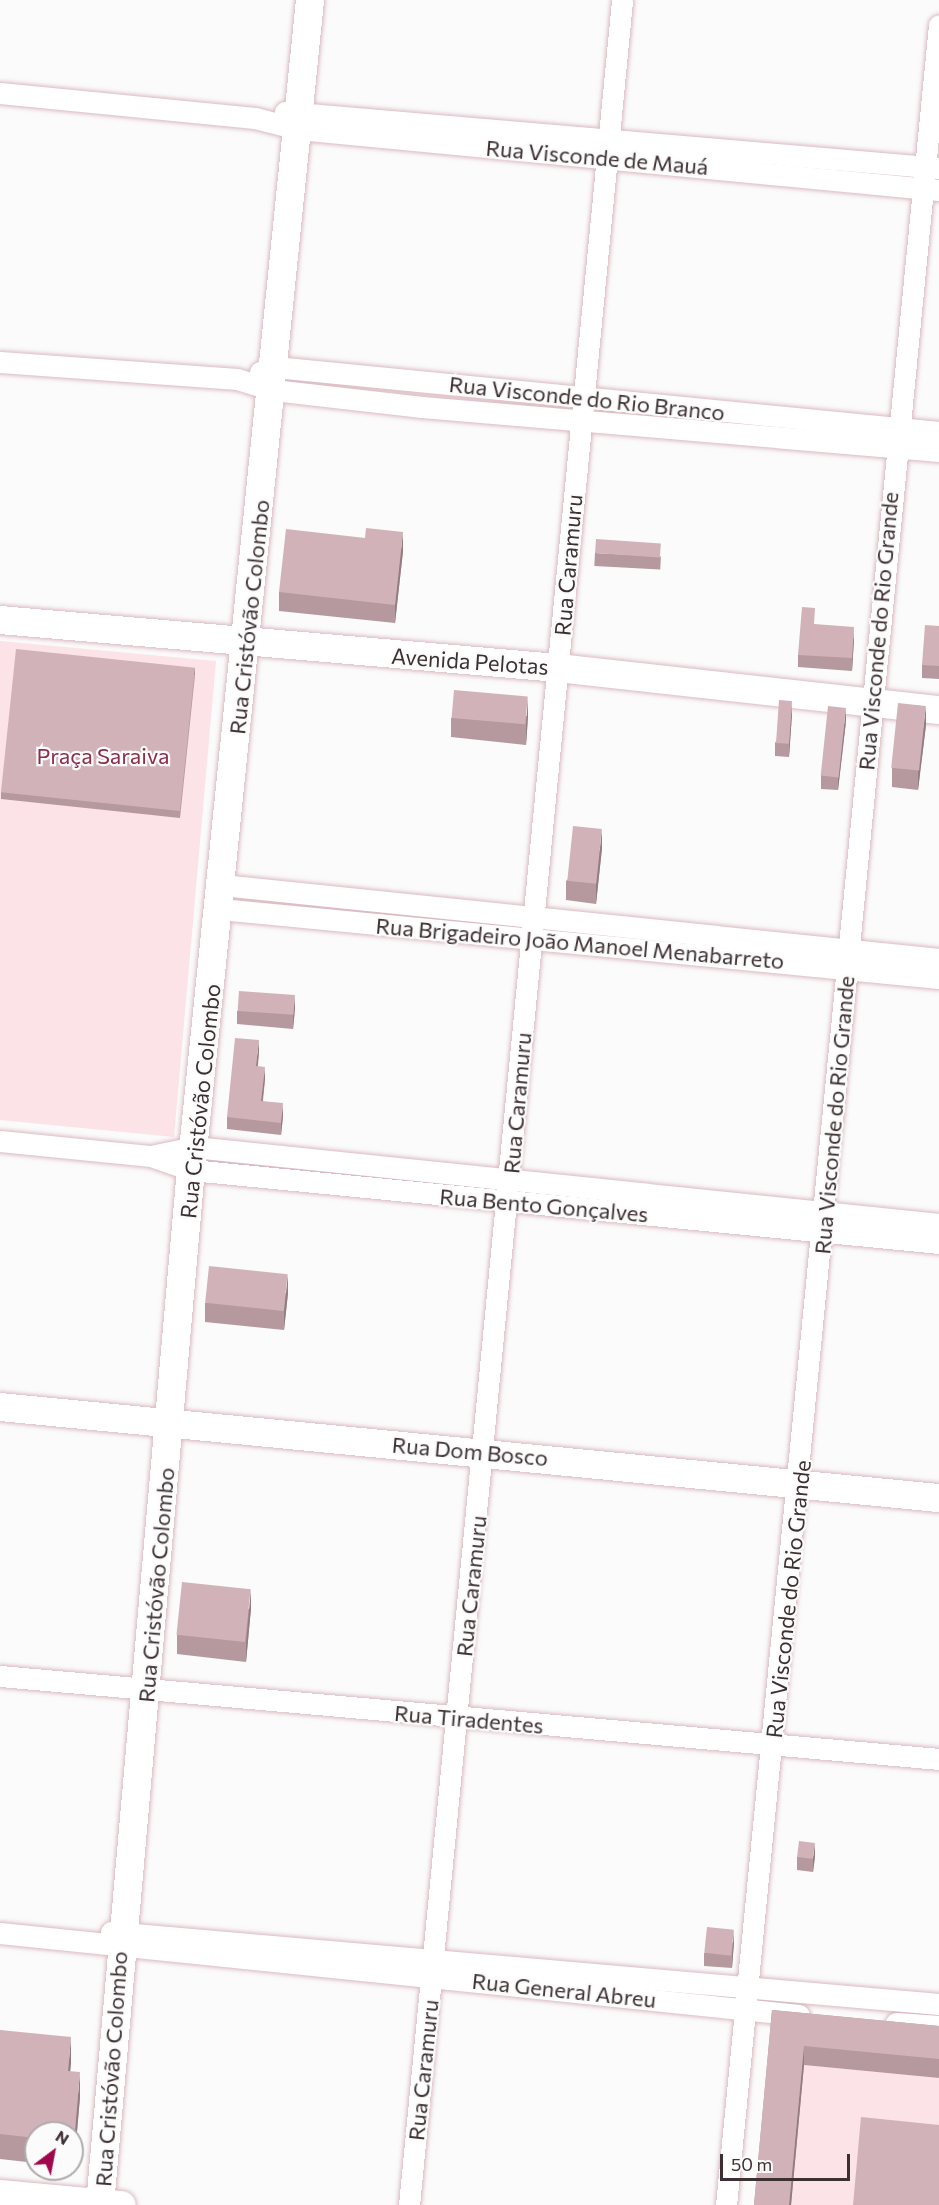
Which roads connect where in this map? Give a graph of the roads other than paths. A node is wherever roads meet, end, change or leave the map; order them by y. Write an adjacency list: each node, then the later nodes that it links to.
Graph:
1 (310, 0): 5 (street, Rua Cristóvão Colombo)
2 (622, 0): 6 (street, Rua Caramuru)
3 (939, 25): 8 (street, Rua Visconde do Rio Grande)
4 (0, 93): 5 (street, Rua Visconde de Mauá)
5 (299, 119): 6 (street, Rua Visconde de Mauá); 11 (street, Rua Cristóvão Colombo)
6 (608, 147): 7 (street, Rua Visconde de Mauá); 14 (street, Rua Caramuru)
7 (724, 160): 8 (street, Rua Visconde de Mauá); 9 (street, Rua Visconde de Mauá)
8 (931, 168): 9 (street, Rua Visconde do Rio Grande)
9 (930, 190): 20 (street, Rua Visconde do Rio Grande)
10 (0, 362): 11 (street, Rua Visconde do Rio Branco)
11 (274, 378): 12 (street, Rua Visconde do Rio Branco); 15 (street, Rua Visconde do Rio Branco); 23 (street, Rua Cristóvão Colombo)
12 (425, 382): 13 (street, Rua Visconde do Rio Branco); 15 (street)
13 (507, 392): 14 (street, Rua Visconde do Rio Branco); 16 (street)
14 (583, 398): 17 (street, Rua Visconde do Rio Branco); 18 (street, Rua Caramuru)
15 (422, 407): 16 (street, Rua Visconde do Rio Branco)
16 (505, 414): 18 (street, Rua Visconde do Rio Branco)
17 (661, 416): 18 (street, Rua Visconde do Rio Branco); 20 (street, Rua Visconde do Rio Branco)
18 (581, 420): 24 (street, Rua Caramuru)
19 (939, 432): 20 (street, Rua Visconde do Rio Branco)
20 (895, 437): 21 (street, Rua Visconde do Rio Branco); 25 (street, Rua Visconde do Rio Grande)
21 (939, 451)
22 (0, 620): 23 (street, Avenida Pelotas)
23 (246, 644): 24 (street, Avenida Pelotas); 27 (street, Rua Cristóvão Colombo)
24 (558, 668): 25 (street, Avenida Pelotas); 29 (street, Rua Caramuru)
25 (872, 704): 26 (street, Avenida Pelotas); 31 (street, Rua Visconde do Rio Grande)
26 (939, 710)
27 (221, 897): 28 (street, Rua Brigadeiro João Manoel Menabarreto); 30 (street, Rua Brigadeiro João Manoel Menabarreto); 35 (street, Rua Cristóvão Colombo)
28 (442, 907): 29 (street, Rua Brigadeiro João Manoel Menabarreto); 30 (street)
29 (533, 927): 30 (street, Rua Brigadeiro João Manoel Menabarreto); 31 (street, Rua Brigadeiro João Manoel Menabarreto); 36 (street, Rua Caramuru)
30 (439, 929)
31 (849, 959): 32 (street, Rua Brigadeiro João Manoel Menabarreto); 33 (street, Rua Brigadeiro João Manoel Menabarreto); 37 (street, Rua Visconde do Rio Grande)
32 (939, 959)
33 (939, 978)
34 (0, 1141): 35 (street, Rua Bento Gonçalves)
35 (192, 1158): 36 (street, Rua Bento Gonçalves); 41 (street, Rua Cristóvão Colombo)
36 (509, 1193): 37 (street, Rua Bento Gonçalves); 42 (street, Rua Caramuru)
37 (823, 1223): 38 (street, Rua Bento Gonçalves); 39 (street, Rua Bento Gonçalves); 43 (street, Rua Visconde do Rio Grande)
38 (939, 1224)
39 (939, 1243)
40 (0, 1407): 41 (street, Rua Dom Bosco)
41 (170, 1423): 42 (street, Rua Dom Bosco); 46 (street, Rua Cristóvão Colombo)
42 (486, 1452): 43 (street, Rua Dom Bosco); 47 (street, Rua Caramuru)
43 (800, 1485): 44 (street, Rua Dom Bosco); 48 (street, Rua Visconde do Rio Grande)
44 (939, 1498)
45 (0, 1676): 46 (street, Rua Tiradentes)
46 (147, 1689): 47 (street, Rua Tiradentes); 51 (street, Rua Cristóvão Colombo)
47 (456, 1717): 48 (street, Rua Tiradentes); 52 (street, Rua Caramuru)
48 (774, 1748): 49 (street, Rua Tiradentes); 53 (street, Rua Visconde do Rio Grande)
49 (939, 1759)
50 (0, 1933): 51 (street, Rua General Abreu)
51 (122, 1939): 52 (street, Rua General Abreu); 60 (street, Rua Cristóvão Colombo)
52 (433, 1967): 53 (street, Rua General Abreu); 55 (street, Rua General Abreu); 61 (street, Rua Caramuru)
53 (749, 1988): 54 (street, Rua General Abreu); 55 (street, Rua Visconde do Rio Grande)
54 (939, 2004)
55 (746, 2011): 56 (street, Rua General Abreu); 62 (street, Rua Visconde do Rio Grande)
56 (826, 2017)
57 (871, 2021): 58 (street)
58 (939, 2026)
59 (9, 2198): 60 (street)
60 (108, 2204)
61 (409, 2205)
62 (726, 2205)

